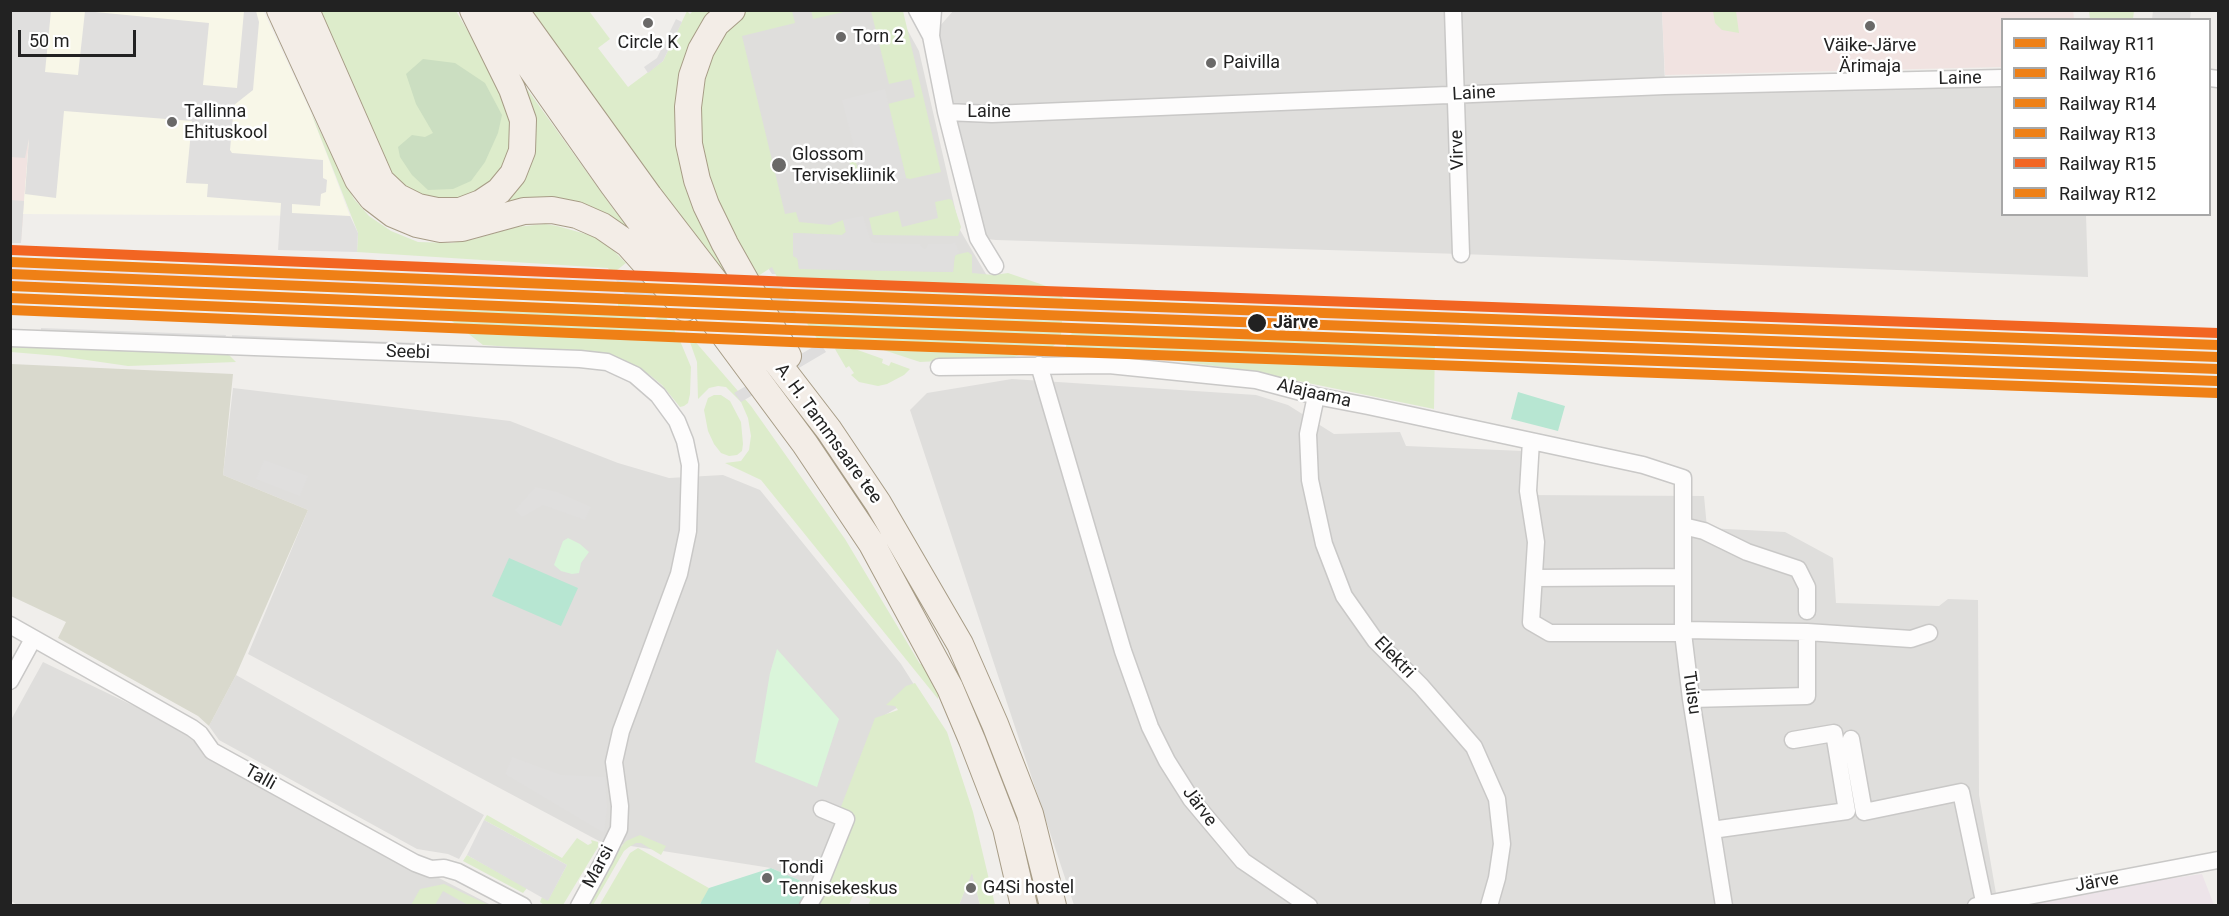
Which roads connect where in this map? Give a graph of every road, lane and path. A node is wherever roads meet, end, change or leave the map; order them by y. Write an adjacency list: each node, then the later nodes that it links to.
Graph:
1 (280, 10): 22 (main road)
2 (306, 10): 3 (main road)
3 (473, 10)
4 (490, 10): 22 (main road, A. H. Tammsaare tee)
5 (515, 10): 20 (main road, A. H. Tammsaare tee)
6 (732, 10): 20 (main road)
7 (917, 10): 10 (street)
8 (933, 10): 10 (street)
9 (1453, 10): 12 (street, Virve)
10 (931, 36): 13 (street)
11 (2001, 78): 12 (street, Laine)
12 (1456, 95): 13 (street, Laine); 14 (street, Virve)
13 (946, 112): 15 (street)
14 (1461, 254)
15 (995, 266)
16 (10, 338): 38 (street, Seebi)
17 (1040, 365): 18 (street, Alajaama); 19 (street, Alajaama); 47 (street, Järve)
18 (939, 367)
19 (1316, 396): 21 (street, Alajaama); 48 (street, Elektri)
20 (829, 430): 46 (main road, A. H. Tammsaare tee)
21 (1531, 441): 23 (street, Alajaama); 26 (street)
22 (805, 444): 45 (main road, A. H. Tammsaare tee)
23 (1683, 478): 24 (street, Tuisu)
24 (1683, 526): 25 (street, Tuisu); 27 (street)
25 (1682, 577): 26 (street); 29 (street, Tuisu)
26 (1534, 578): 29 (street)
27 (1807, 611)
28 (10, 626): 32 (street, Talli)
29 (1683, 631): 30 (street); 34 (street, Tuisu)
30 (1807, 632): 31 (street); 34 (street)
31 (1929, 633)
32 (33, 639): 33 (street); 42 (street, Talli)
33 (10, 681)
34 (1691, 699): 39 (street, Tuisu)
35 (1851, 739): 41 (street)
36 (1793, 740): 39 (street)
37 (822, 809): 44 (street)
38 (619, 829): 43 (street, Marsi)
39 (1712, 830): 49 (street, Tuisu)
40 (2218, 860): 41 (street, Järve)
41 (1981, 905)
42 (523, 906)
43 (579, 906)
44 (808, 906)
45 (1024, 906)
46 (1053, 906)
47 (1309, 906)
48 (1489, 906)
49 (1724, 906)

